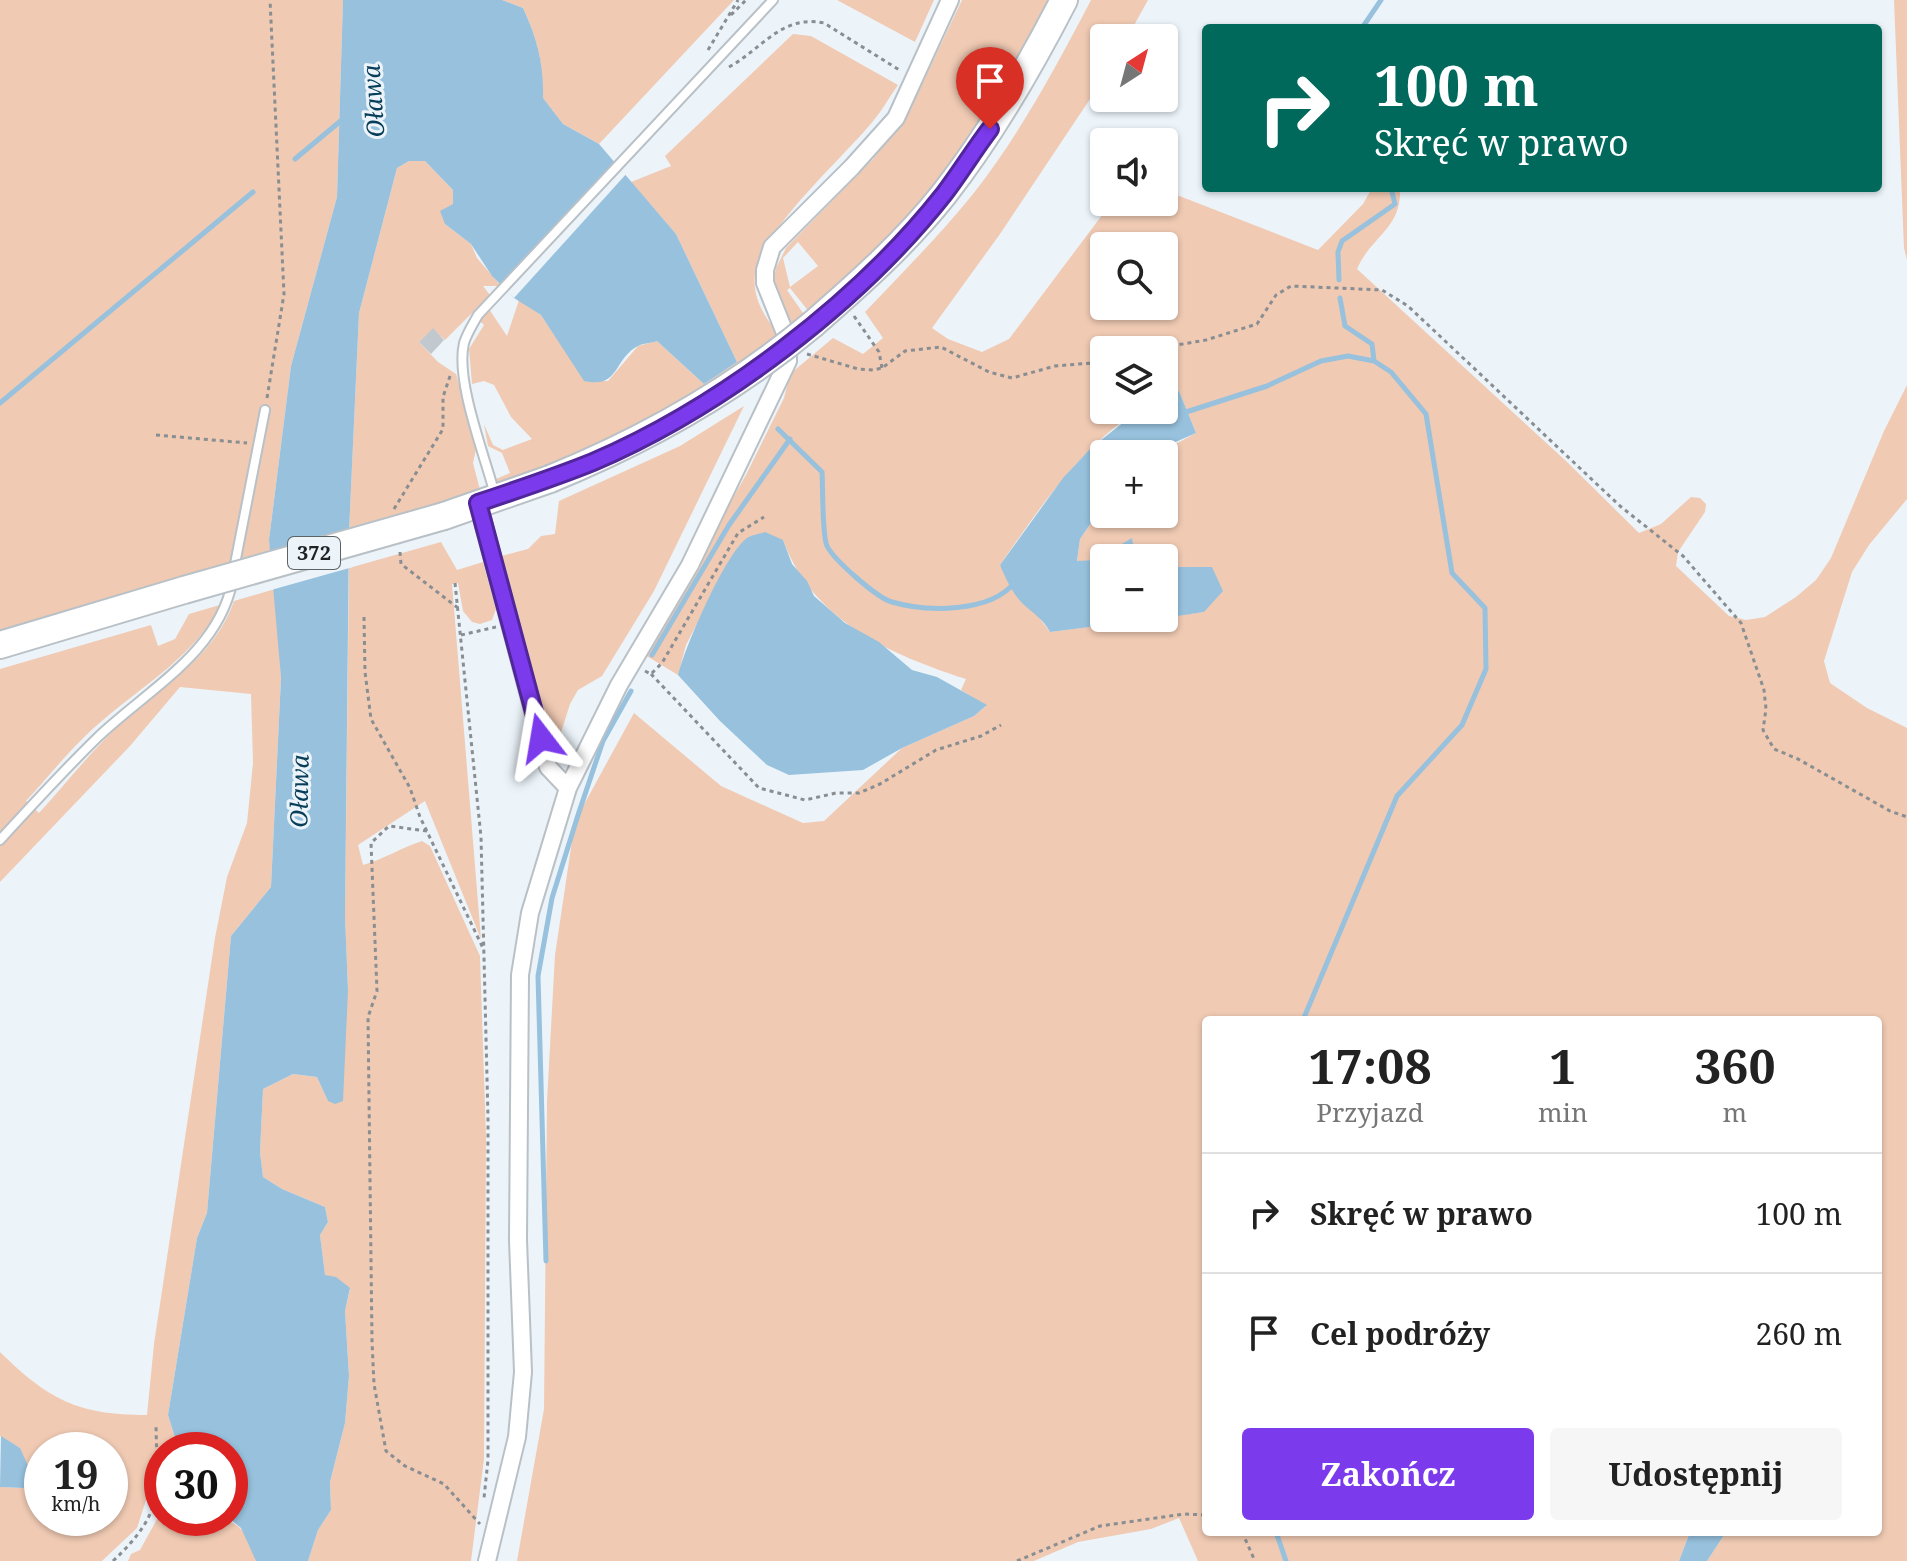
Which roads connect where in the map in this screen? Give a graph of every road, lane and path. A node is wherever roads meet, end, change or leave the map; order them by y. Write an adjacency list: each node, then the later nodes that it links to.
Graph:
1 (270, 0): 16 (path)
2 (738, 0): 7 (path)
3 (746, 0): 7 (path)
4 (773, 0): 8 (lane)
5 (950, 0): 9 (street)
6 (1064, 0): 19 (main road, 372, bridge)
7 (725, 20): 8 (path)
8 (708, 71): 9 (path); 13 (lane)
9 (915, 79): 12 (street)
10 (851, 313): 15 (path)
11 (1178, 345): 33 (path)
12 (788, 349): 15 (path); 32 (street)
13 (463, 358): 19 (lane); 21 (path)
14 (1090, 363): 15 (path)
15 (882, 368)
16 (265, 410): 18 (lane)
17 (156, 435): 18 (path)
18 (258, 444): 35 (lane)
19 (487, 500): 26 (street); 28 (main road, 372, bridge)
20 (764, 517): 29 (path)
21 (395, 520)
22 (399, 550): 24 (path)
23 (455, 583): 24 (path)
24 (458, 608): 27 (path)
25 (364, 617): 34 (path)
26 (511, 623): 27 (path); 32 (street)
27 (461, 635): 36 (path)
28 (0, 645)
29 (662, 663)
30 (651, 674): 31 (path)
31 (1001, 725)
32 (568, 788): 47 (street)
33 (1907, 817)
34 (427, 831): 36 (path); 43 (path)
35 (0, 840)
36 (485, 951): 39 (path)
37 (156, 1425): 38 (path)
38 (156, 1432)
39 (484, 1499)
40 (483, 1513): 43 (path)
41 (1202, 1515): 48 (path)
42 (144, 1522): 46 (path)
43 (482, 1526): 44 (path)
44 (481, 1535)
45 (1244, 1536): 49 (path)
46 (113, 1561)
47 (487, 1561)
48 (1017, 1561)
49 (1255, 1561)

